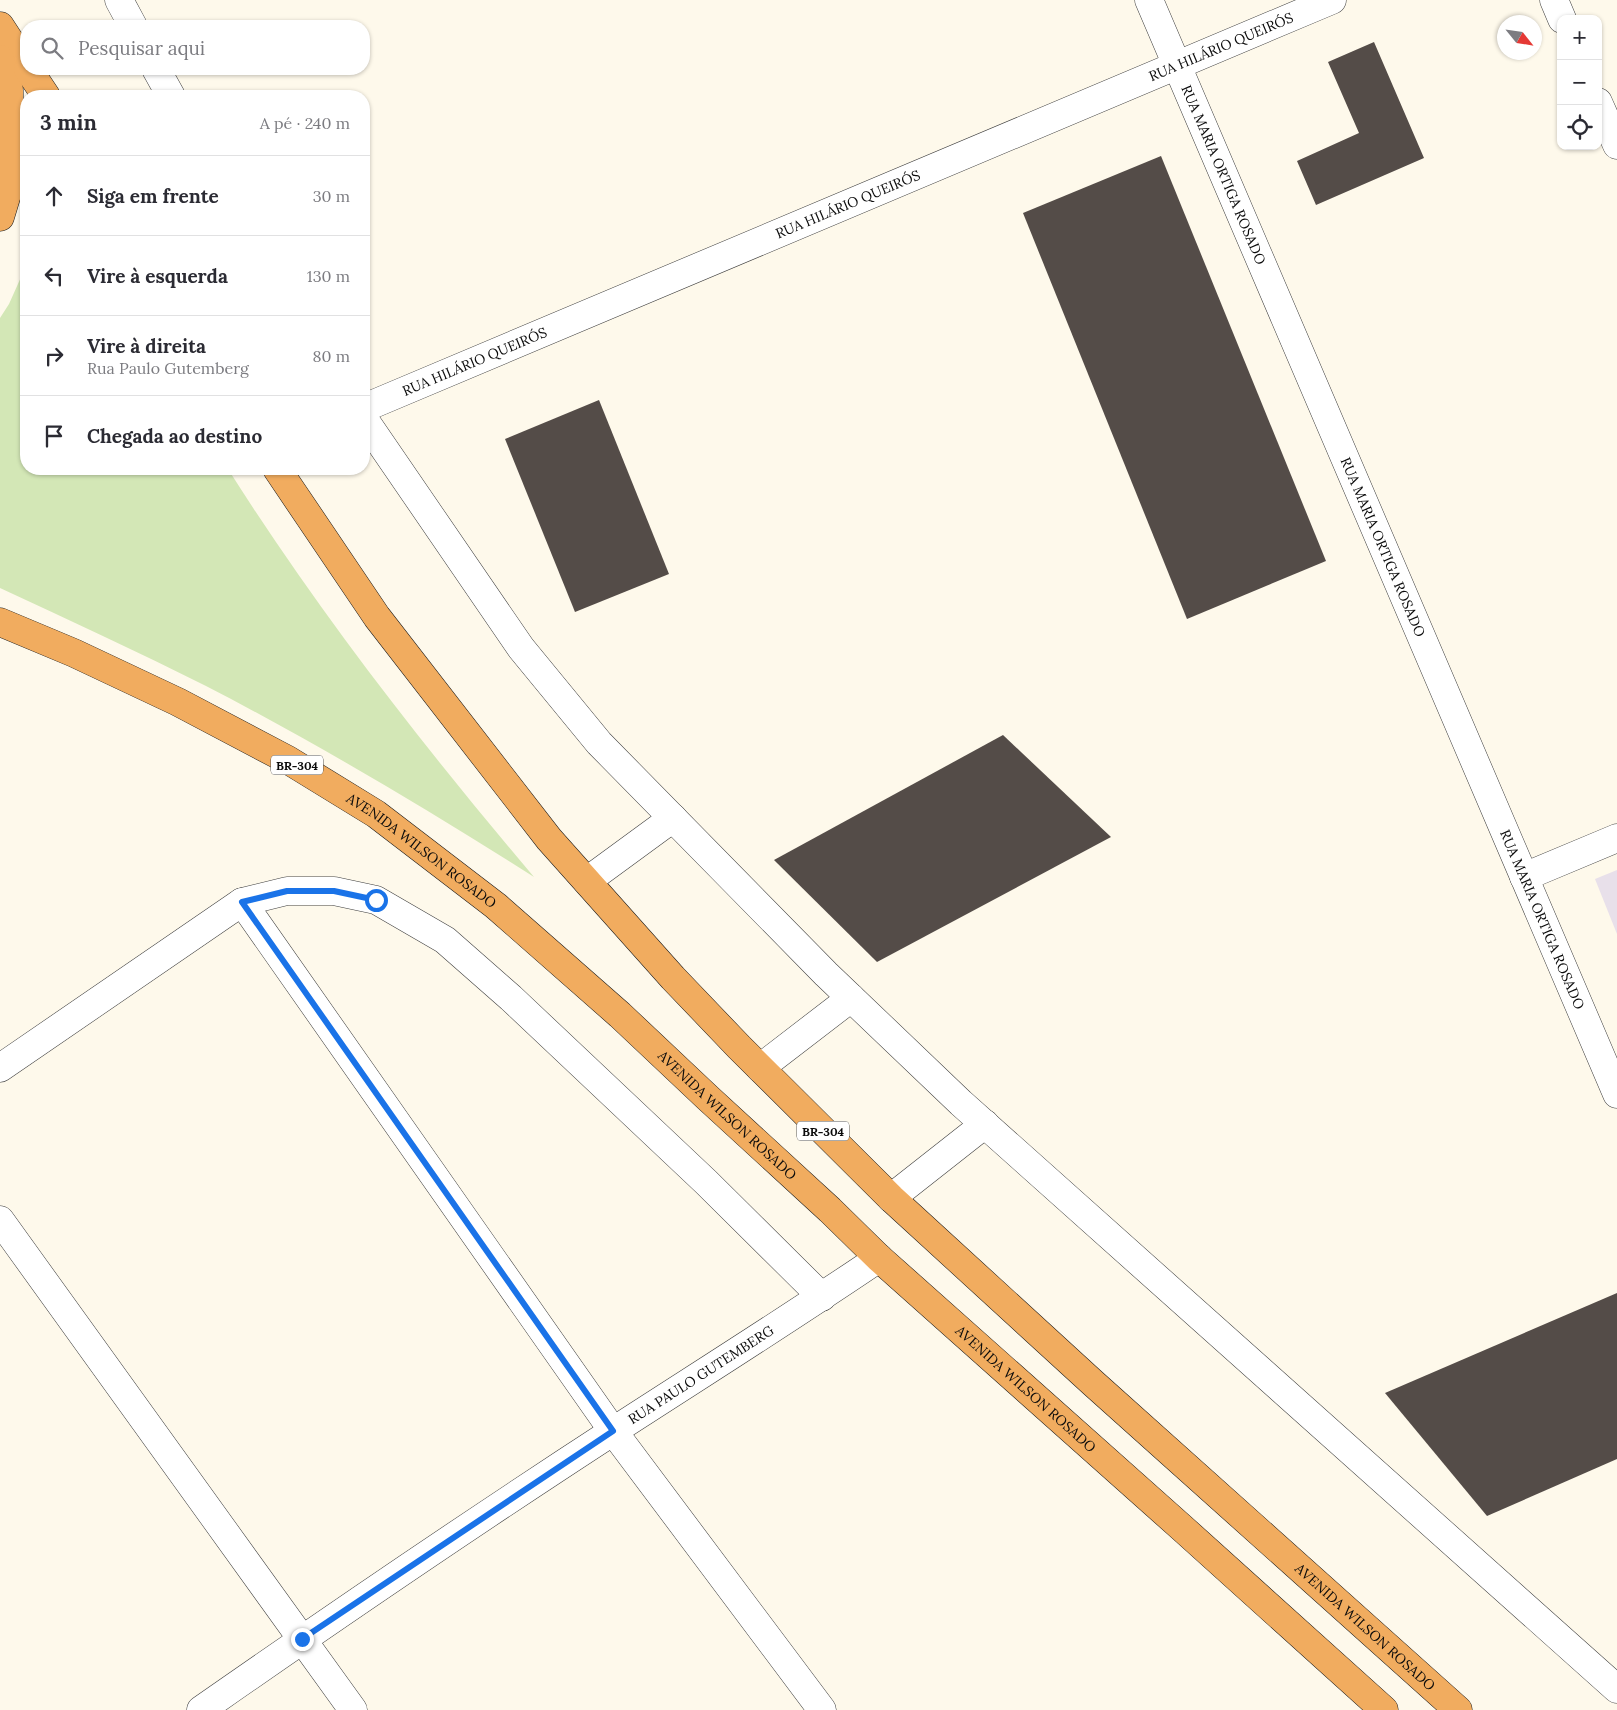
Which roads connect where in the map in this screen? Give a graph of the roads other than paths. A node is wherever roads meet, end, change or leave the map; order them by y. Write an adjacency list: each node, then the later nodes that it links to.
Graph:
1 (119, 0): 6 (street)
2 (1149, 0): 10 (street, RUA MARIA ORTIGA ROSADO)
3 (1332, 0): 10 (street, RUA HILÁRIO QUEIRÓS)
4 (1554, 0): 5 (street)
5 (1560, 15)
6 (130, 20)
7 (0, 26): 8 (highway)
8 (20, 56)
9 (0, 59): 17 (highway)
10 (1177, 65): 18 (street, RUA HILÁRIO QUEIRÓS); 24 (street, RUA MARIA ORTIGA ROSADO)
11 (32, 75): 13 (highway)
12 (159, 75): 14 (street)
13 (42, 90)
14 (168, 90)
15 (1599, 105): 16 (street)
16 (1617, 145)
17 (0, 218)
18 (370, 405)
19 (370, 428): 22 (street)
20 (281, 475): 25 (highway, AVENIDA WILSON ROSADO / BR-304)
21 (0, 622): 34 (highway, AVENIDA WILSON ROSADO / BR-304)
22 (672, 818): 25 (street); 27 (street)
23 (1617, 838): 24 (street)
24 (1524, 877): 30 (street, RUA MARIA ORTIGA ROSADO)
25 (586, 881): 29 (highway, AVENIDA WILSON ROSADO / BR-304)
26 (242, 902): 28 (street); 35 (street); 36 (street)
27 (851, 998): 29 (street); 31 (street)
28 (0, 1068)
29 (760, 1068): 32 (highway, AVENIDA WILSON ROSADO / BR-304)
30 (1617, 1094)
31 (985, 1124): 32 (street); 38 (street)
32 (891, 1198): 43 (highway, AVENIDA WILSON ROSADO / BR-304)
33 (0, 1220): 37 (street)
34 (879, 1258): 35 (street, RUA PAULO GUTEMBERG); 42 (highway, AVENIDA WILSON ROSADO / BR-304)
35 (822, 1297): 36 (street, RUA PAULO GUTEMBERG)
36 (613, 1431): 37 (street, RUA PAULO GUTEMBERG); 41 (street)
37 (302, 1639): 39 (street, RUA PAULO GUTEMBERG); 40 (street)
38 (1617, 1689)
39 (201, 1710)
40 (353, 1710)
41 (822, 1710)
42 (1384, 1710)
43 (1458, 1710)

